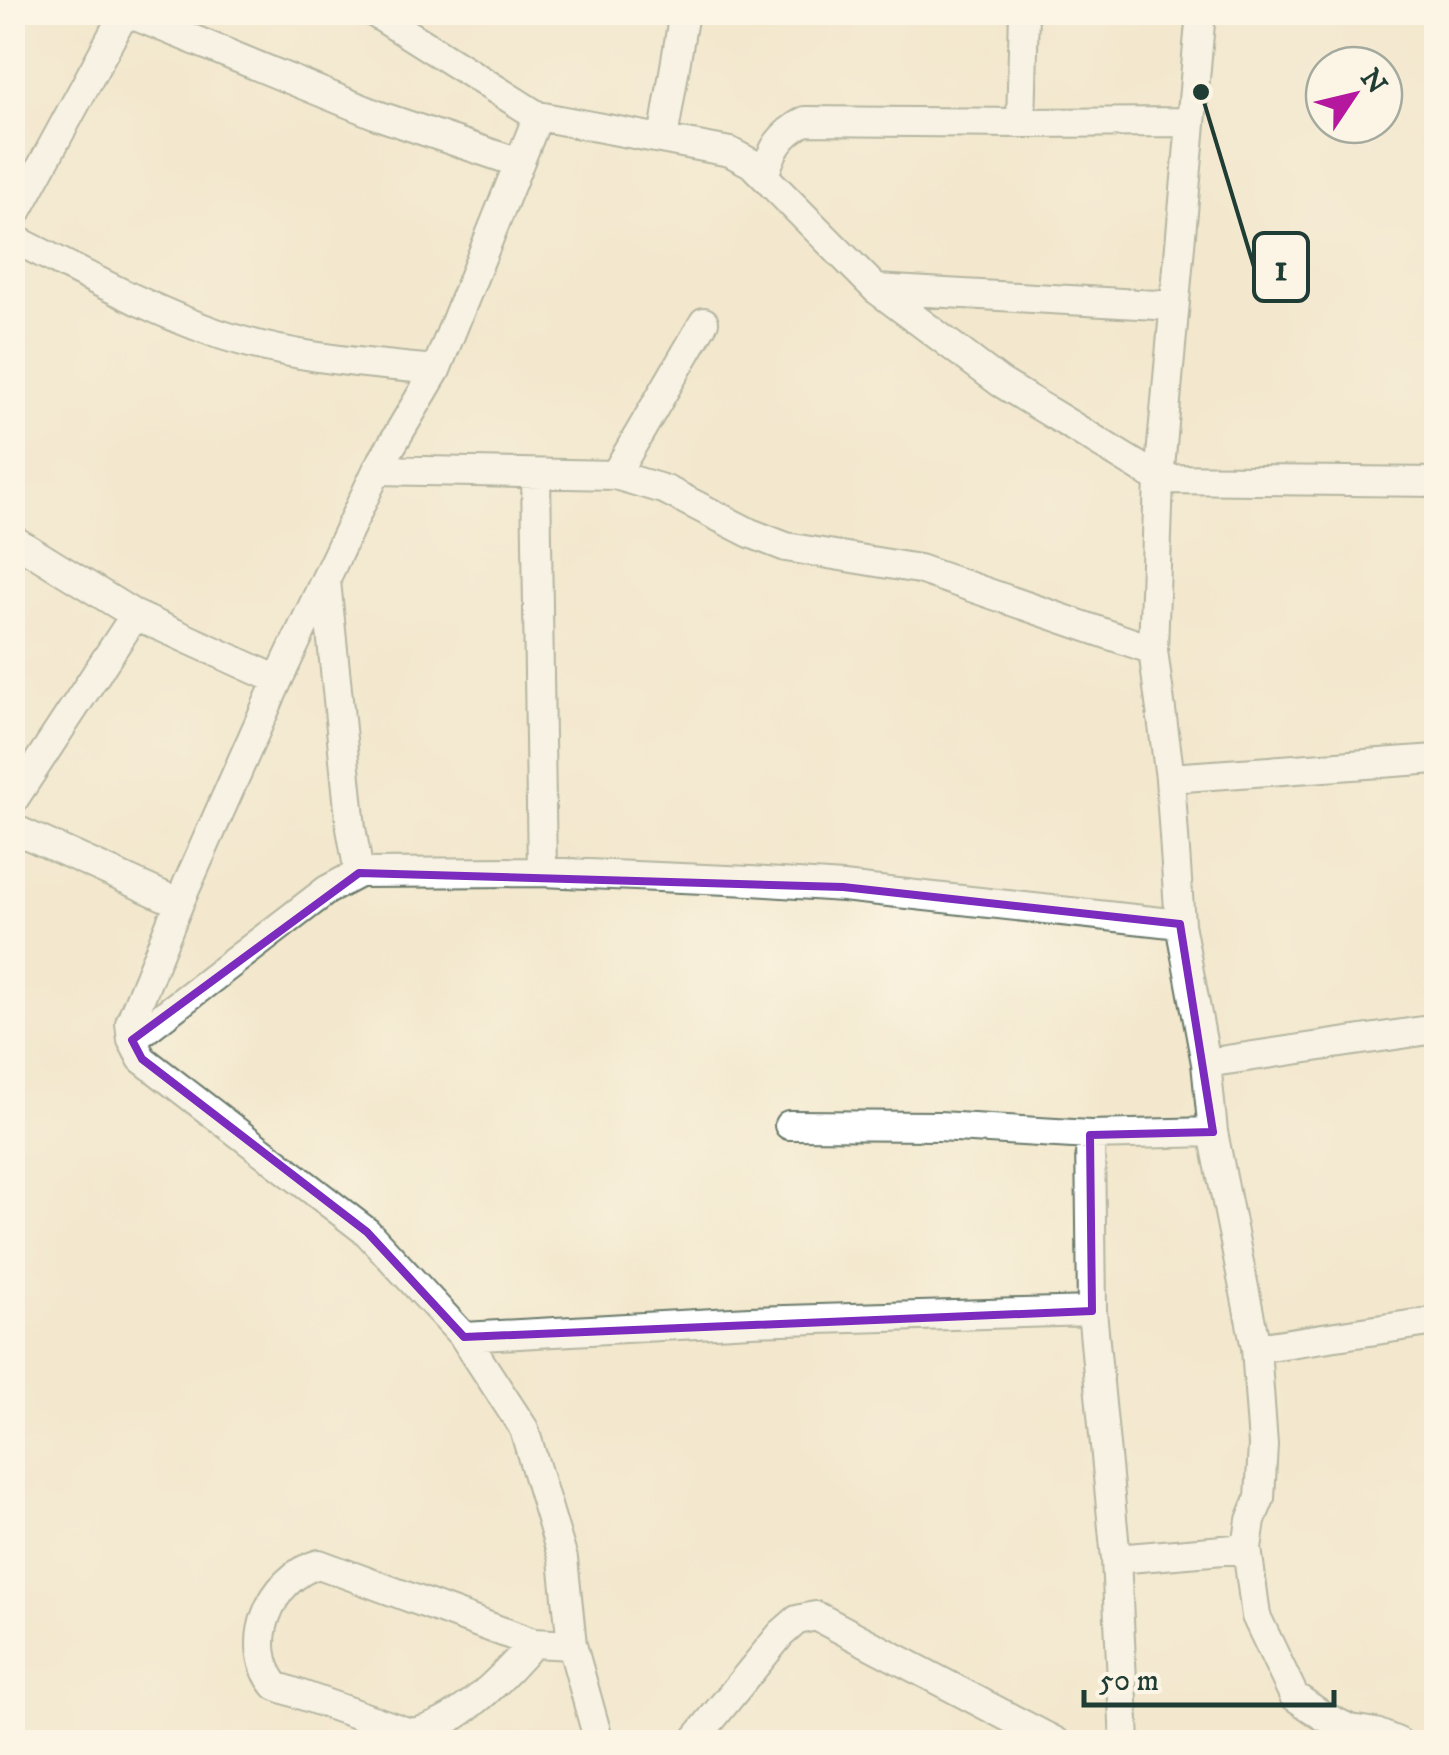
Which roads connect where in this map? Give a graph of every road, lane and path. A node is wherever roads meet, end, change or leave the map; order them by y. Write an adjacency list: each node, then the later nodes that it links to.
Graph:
1 (126, 12): 10 (street); 12 (street)
2 (373, 12): 6 (street)
3 (684, 12): 9 (street)
4 (1024, 12): 8 (street)
5 (1201, 12): 7 (street)
6 (538, 116): 9 (street); 10 (street)
7 (1189, 122): 8 (street); 15 (street)
8 (1021, 124): 11 (street)
9 (663, 139): 11 (street)
10 (519, 163): 17 (street)
11 (765, 174): 14 (street)
12 (12, 222)
13 (12, 238): 17 (street)
14 (876, 289): 15 (street); 21 (street)
15 (1174, 306): 21 (street)
16 (704, 322): 19 (street)
17 (436, 370): 18 (street)
18 (377, 470): 20 (street); 24 (street)
19 (615, 474): 20 (street); 26 (street)
20 (536, 475): 32 (street)
21 (1160, 479): 22 (street); 26 (street)
22 (1436, 482)
23 (12, 539): 25 (street)
24 (326, 581): 27 (street); 33 (street)
25 (134, 616): 27 (street); 30 (street)
26 (1152, 650): 29 (street)
27 (278, 680): 34 (street)
28 (1436, 759): 29 (street)
29 (1170, 778): 35 (street)
30 (12, 802)
31 (12, 828): 34 (street)
32 (542, 872): 33 (street); 35 (street)
33 (358, 873): 37 (street)
34 (180, 902): 37 (street)
35 (1180, 924): 38 (street)
36 (1436, 1030): 38 (street)
37 (132, 1040): 44 (street)
38 (1206, 1063): 40 (street)
39 (789, 1126): 41 (street)
40 (1213, 1132): 41 (street); 45 (street)
41 (1090, 1135): 42 (street)
42 (1092, 1311): 44 (street); 47 (street)
43 (1436, 1321): 45 (street)
44 (464, 1336): 49 (street)
45 (1256, 1348): 46 (street)
46 (1247, 1548): 47 (street); 54 (street)
47 (1116, 1559): 53 (street)
48 (533, 1642): 48 (street); 49 (street)
49 (572, 1645): 50 (street)
50 (600, 1742)
51 (693, 1742): 52 (street)
52 (1056, 1742)
53 (1125, 1742)
54 (1398, 1742)

